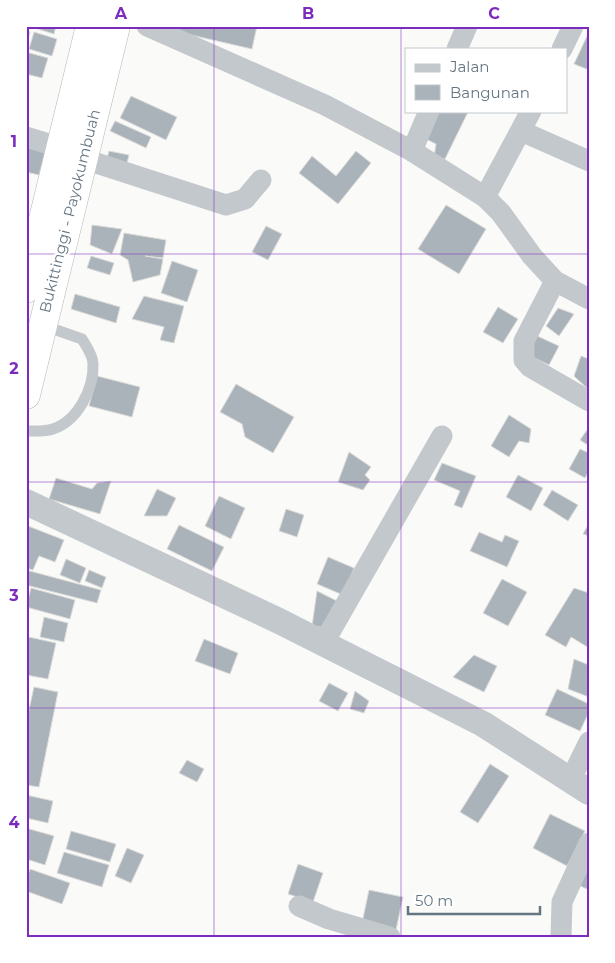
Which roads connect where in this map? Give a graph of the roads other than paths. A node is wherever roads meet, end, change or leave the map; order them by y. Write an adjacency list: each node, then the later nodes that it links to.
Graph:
1 (90, 26): 8 (highway, Bukittinggi - Payokumbuah)
2 (116, 26): 8 (highway, Bukittinggi - Payokumbuah)
3 (147, 26): 14 (street)
4 (467, 26): 6 (street)
5 (573, 26): 7 (street)
6 (457, 48)
7 (562, 48)
8 (86, 96): 13 (highway, Bukittinggi - Payokumbuah); 15 (highway, Bukittinggi - Payokumbuah)
9 (430, 112): 14 (street)
10 (530, 112): 11 (street)
11 (521, 131): 16 (street); 18 (street)
12 (26, 137): 13 (street)
13 (59, 147): 20 (highway, Bukittinggi - Payokumbuah)
14 (412, 151): 18 (street)
15 (84, 159): 17 (street); 22 (highway, Bukittinggi - Payokumbuah)
16 (589, 161)
17 (261, 180)
18 (484, 197): 19 (street)
19 (555, 282): 21 (street); 24 (street)
20 (26, 289)
21 (589, 298)
22 (42, 325): 23 (highway, Bukittinggi - Payokumbuah); 25 (lane)
23 (26, 396)
24 (589, 401)
25 (26, 431)
26 (442, 436): 28 (street)
27 (26, 502): 28 (street)
28 (323, 644): 30 (street)
29 (589, 742): 30 (street)
30 (580, 787)
31 (589, 843): 34 (street)
32 (299, 906): 33 (street)
33 (390, 937)
34 (561, 937)

